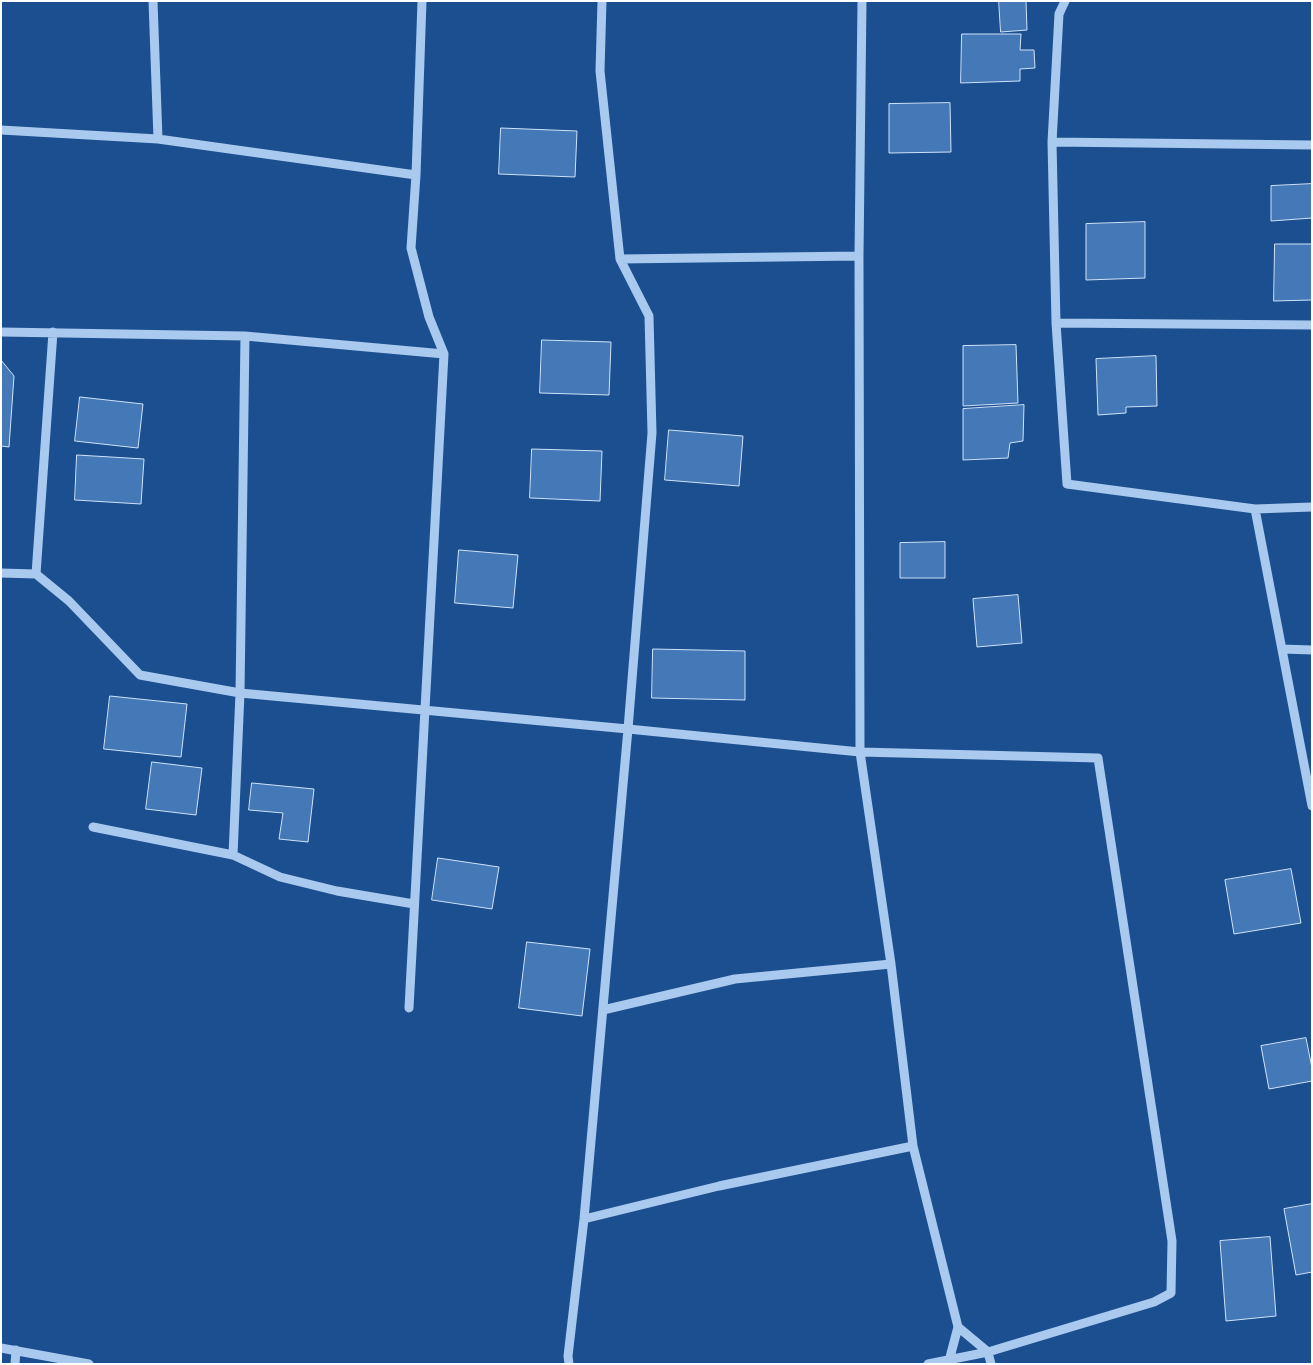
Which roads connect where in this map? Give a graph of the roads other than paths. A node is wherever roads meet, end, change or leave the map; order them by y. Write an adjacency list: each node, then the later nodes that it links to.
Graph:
1 (153, 1): 7 (street)
2 (422, 1): 10 (street)
3 (602, 1): 12 (street)
4 (862, 1): 11 (street)
5 (1065, 1): 8 (street)
6 (1, 130): 7 (street)
7 (158, 139): 10 (street)
8 (1052, 142): 9 (street); 13 (street)
9 (1312, 145)
10 (416, 175): 18 (street)
11 (859, 256): 12 (street); 28 (street)
12 (620, 260): 27 (street)
13 (1056, 323): 14 (street); 20 (street)
14 (1312, 324)
15 (1, 332): 16 (street)
16 (53, 332): 17 (street); 22 (street)
17 (245, 336): 18 (street); 25 (street)
18 (444, 354): 26 (street)
19 (1312, 506): 20 (street)
20 (1255, 509): 23 (street)
21 (1, 572): 22 (street)
22 (36, 574): 25 (street)
23 (1282, 649): 24 (street); 29 (street)
24 (1312, 650)
25 (240, 693): 26 (street); 31 (street)
26 (425, 710): 27 (street); 32 (street)
27 (628, 729): 28 (street); 35 (street)
28 (860, 752): 33 (street); 41 (street)
29 (1312, 806)
30 (93, 828): 31 (street)
31 (233, 855): 32 (street)
32 (414, 904): 34 (street)
33 (891, 964): 35 (street); 36 (street)
34 (409, 1008)
35 (603, 1010): 37 (street)
36 (913, 1146): 37 (street); 38 (street)
37 (584, 1219): 45 (street)
38 (958, 1326): 41 (street); 42 (street)
39 (1, 1348): 40 (street)
40 (16, 1350): 43 (street); 44 (street)
41 (988, 1352): 42 (street); 47 (street)
42 (949, 1362): 46 (street)
43 (15, 1364)
44 (89, 1364)
45 (569, 1364)
46 (928, 1364)
47 (991, 1364)

